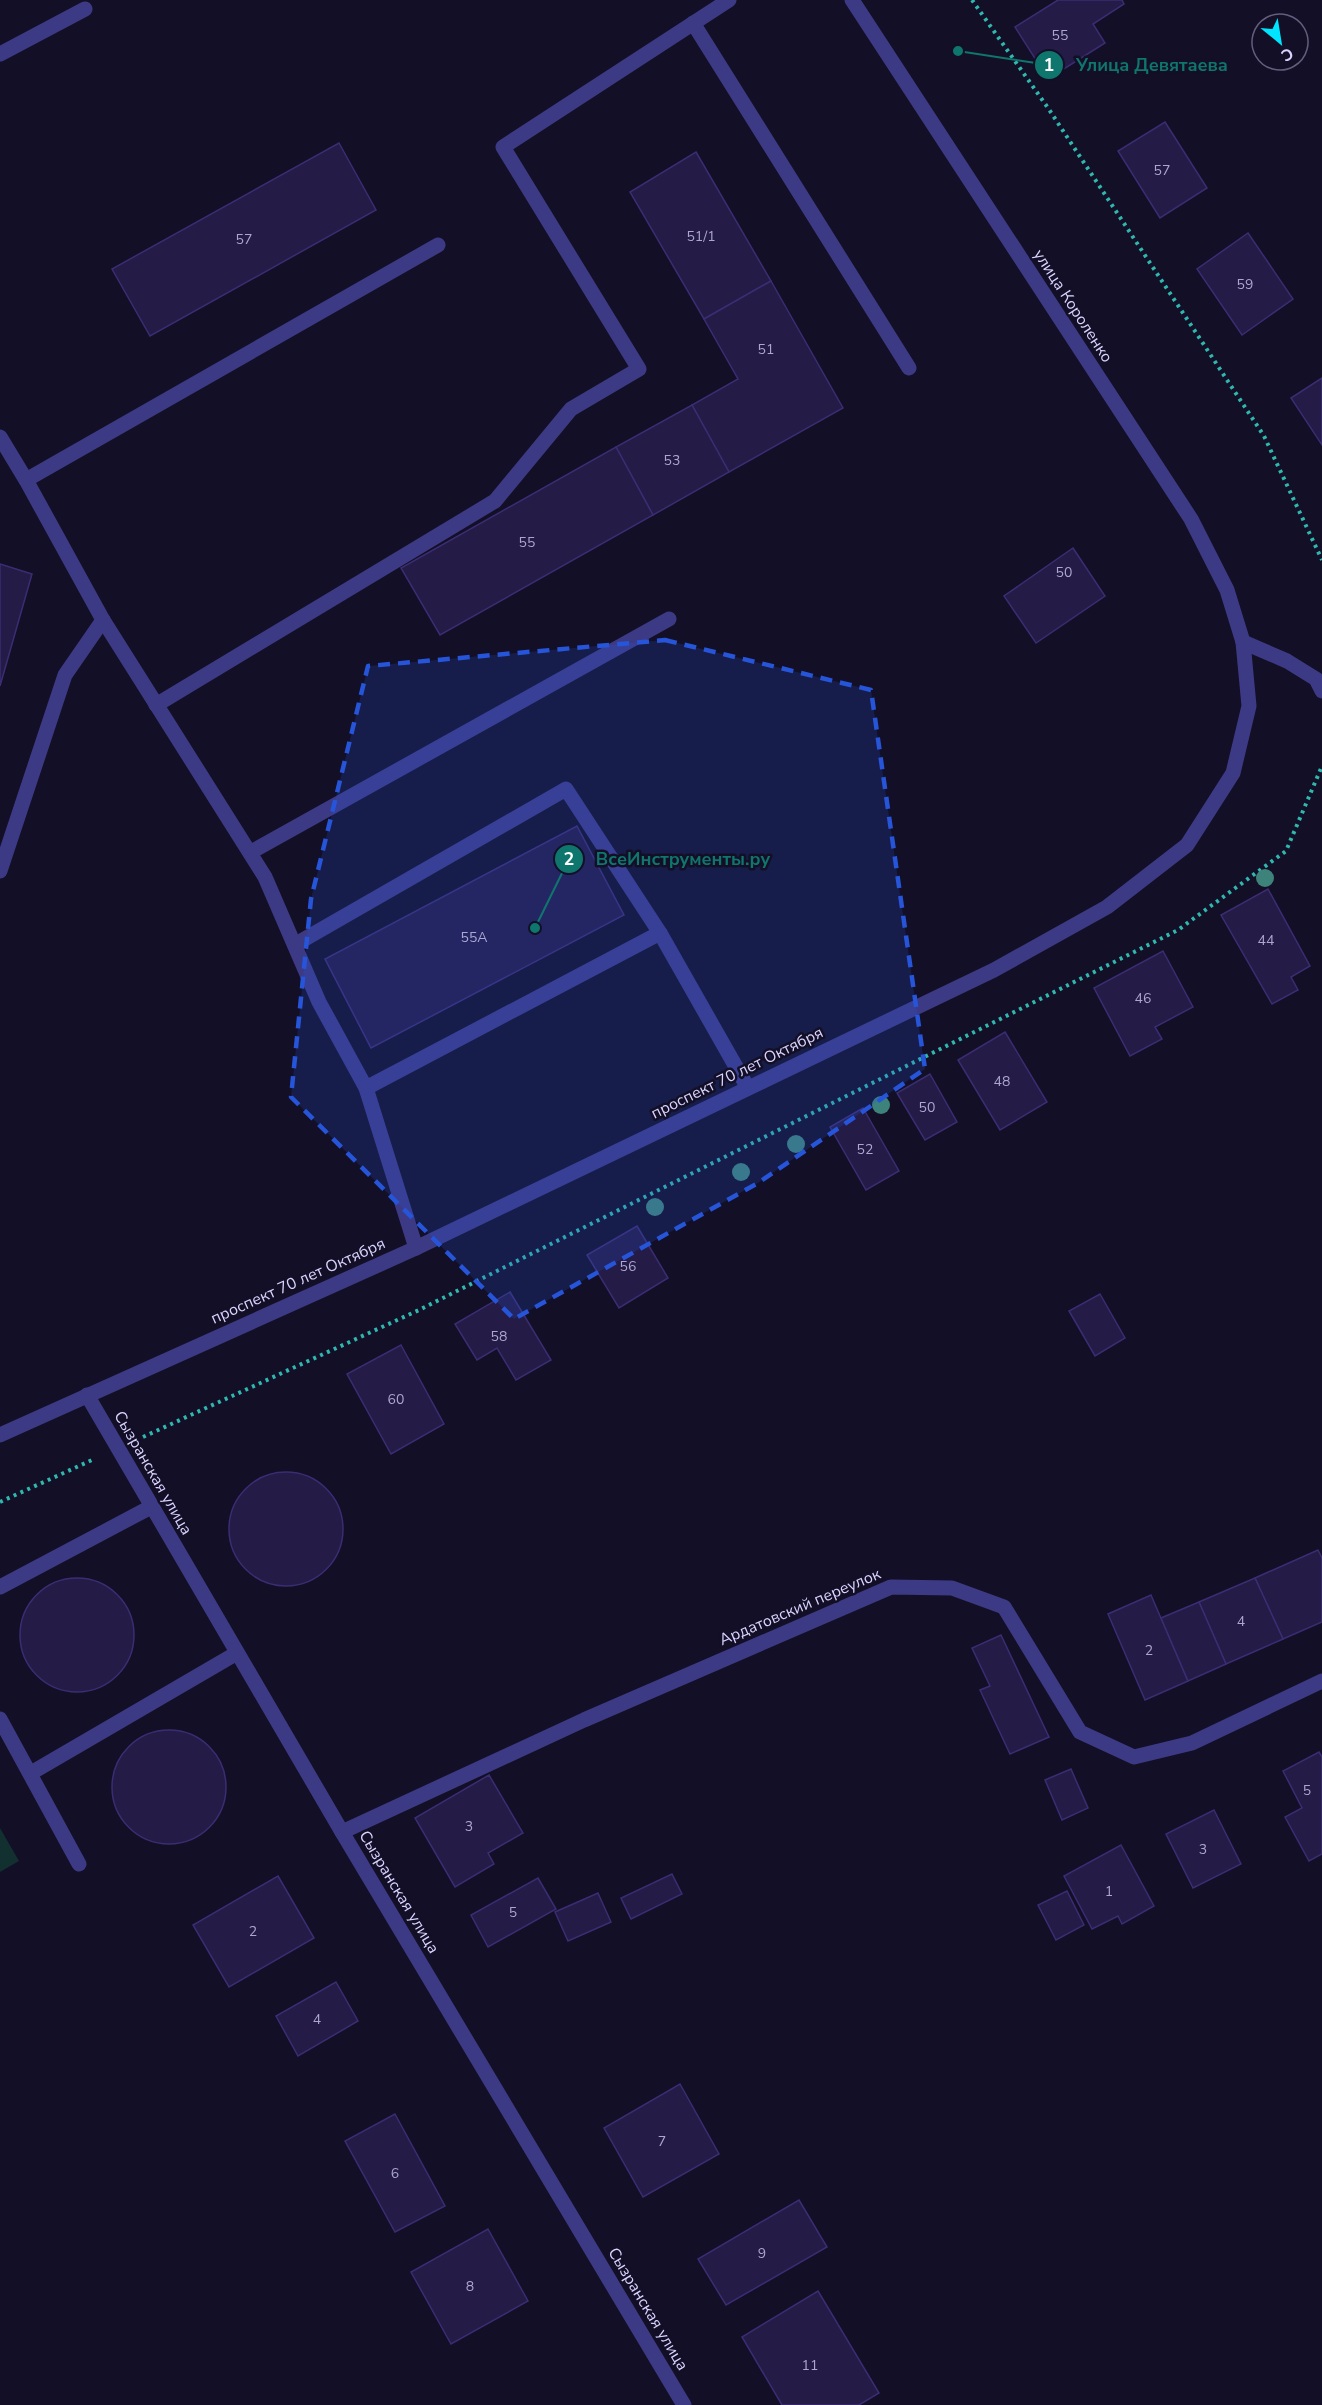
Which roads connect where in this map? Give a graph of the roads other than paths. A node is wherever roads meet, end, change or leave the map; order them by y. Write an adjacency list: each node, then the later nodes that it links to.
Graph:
1 (729, 0): 4 (street)
2 (852, 0): 12 (street, улица Короленко)
3 (85, 9): 5 (street)
4 (693, 23): 7 (street); 14 (street)
5 (0, 54)
6 (438, 245): 9 (street)
7 (909, 368)
8 (0, 436): 9 (street)
9 (26, 480): 11 (street)
10 (669, 619): 15 (street)
11 (103, 620): 14 (street); 16 (street)
12 (1243, 642): 13 (street); 20 (street, проспект 70 лет Октября)
13 (1322, 691)
14 (156, 705): 15 (street)
15 (251, 852): 18 (street)
16 (0, 870)
17 (660, 933): 18 (street); 19 (street); 20 (street)
18 (296, 944): 19 (street)
19 (366, 1088): 21 (street)
20 (748, 1088): 21 (street, проспект 70 лет Октября)
21 (416, 1248): 22 (street, проспект 70 лет Октября)
22 (87, 1395): 23 (street, проспект 70 лет Октября); 24 (street, Сызранская улица)
23 (0, 1435)
24 (151, 1507): 25 (street); 26 (street, Сызранская улица)
25 (0, 1587)
26 (237, 1653): 29 (street); 30 (street, Сызранская улица)
27 (1322, 1681): 30 (street, Ардатовский переулок)
28 (0, 1719): 29 (street)
29 (31, 1773): 31 (street)
30 (342, 1832): 32 (street, Сызранская улица)
31 (79, 1864)
32 (684, 2405)

